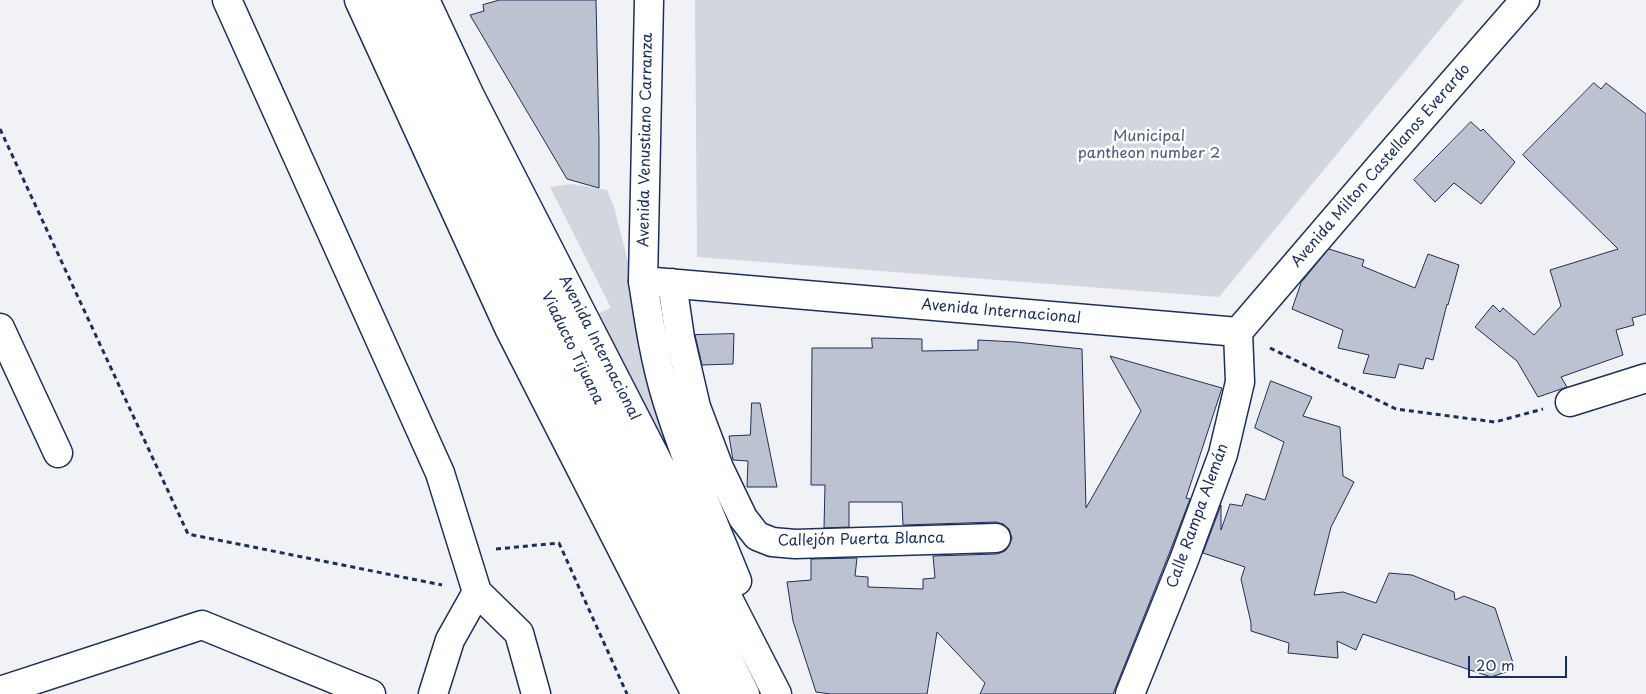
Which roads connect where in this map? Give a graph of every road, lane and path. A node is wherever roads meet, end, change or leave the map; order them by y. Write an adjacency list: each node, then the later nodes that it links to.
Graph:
1 (226, 0): 17 (main road)
2 (359, 0): 24 (main road)
3 (380, 0): 25 (main road, Viaducto Tijuana)
4 (404, 0): 26 (main road, Viaducto Tijuana)
5 (425, 0): 27 (main road, Avenida Internacional)
6 (650, 0): 9 (main road, Avenida Venustiano Carranza)
7 (1525, 0): 12 (main road, Avenida Milton Castellanos Everardo)
8 (0, 129): 18 (path)
9 (643, 281): 10 (main road, Avenida Internacional); 28 (main road, Avenida Venustiano Carranza)
10 (672, 284): 12 (main road, Avenida Internacional); 16 (main road, Callejón Puerta Blanca)
11 (0, 328): 15 (main road)
12 (1238, 332): 14 (path); 29 (main road, Calle Rampa Alemán)
13 (1646, 378): 14 (main road)
14 (1570, 402)
15 (58, 453)
16 (996, 538)
17 (464, 552): 18 (main road); 23 (path)
18 (477, 592): 21 (main road); 22 (main road)
19 (0, 691): 20 (main road)
20 (371, 694)
21 (433, 694)
22 (536, 694)
23 (627, 694)
24 (696, 694)
25 (720, 694)
26 (745, 694)
27 (777, 694)
28 (782, 694)
29 (1130, 694)

